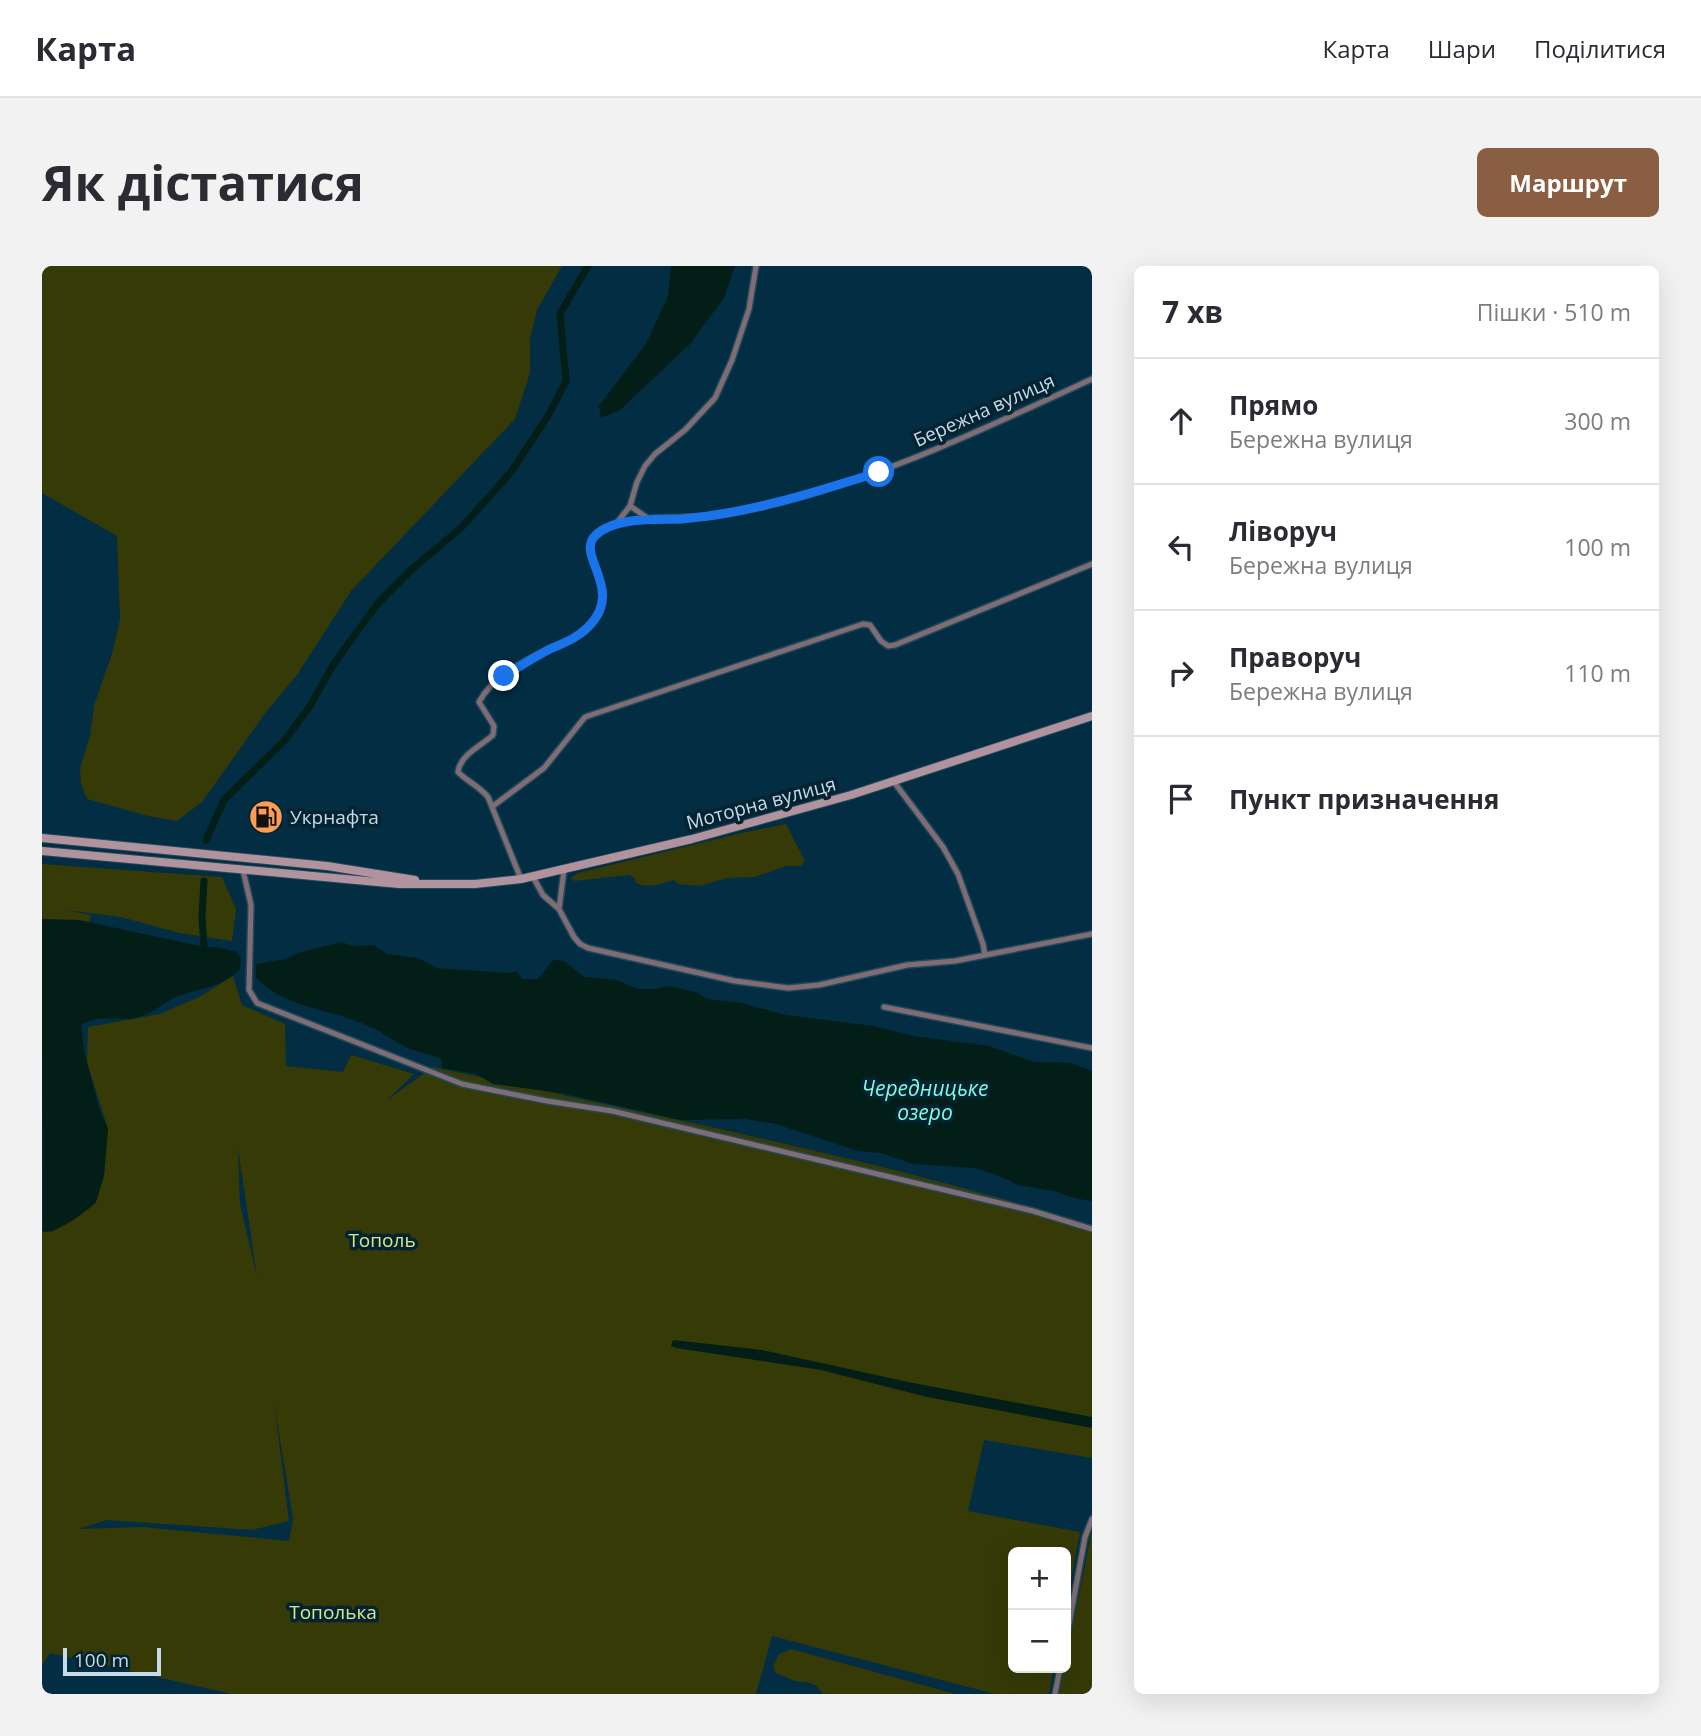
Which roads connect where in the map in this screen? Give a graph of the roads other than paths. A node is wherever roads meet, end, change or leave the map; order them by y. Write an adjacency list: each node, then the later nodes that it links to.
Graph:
1 (756, 266): 3 (street)
2 (1092, 379): 4 (street, Бережна вулиця)
3 (630, 506): 4 (street); 5 (street)
4 (649, 519): 5 (street, Бережна вулиця)
5 (616, 524): 9 (street)
6 (1092, 564): 9 (street)
7 (1092, 716): 8 (street, Моторна вулиця)
8 (894, 782): 15 (street, Моторна вулиця); 21 (street)
9 (493, 806): 17 (street)
10 (42, 838): 11 (street)
11 (94, 843): 13 (street); 18 (street)
12 (42, 851): 13 (street)
13 (93, 856): 14 (street)
14 (243, 870): 18 (street); 24 (street)
15 (564, 870): 16 (street, Моторна вулиця); 19 (street)
16 (533, 877): 17 (street, Моторна вулиця); 19 (street)
17 (521, 879): 18 (street, Моторна вулиця)
18 (432, 883)
19 (559, 909): 21 (street)
20 (1092, 934): 21 (street)
21 (985, 956)
22 (884, 1007): 23 (street)
23 (1092, 1048)
24 (1092, 1229)
25 (1092, 1519): 26 (street)
26 (1071, 1614)
27 (1059, 1673): 28 (street)
28 (1055, 1694)

